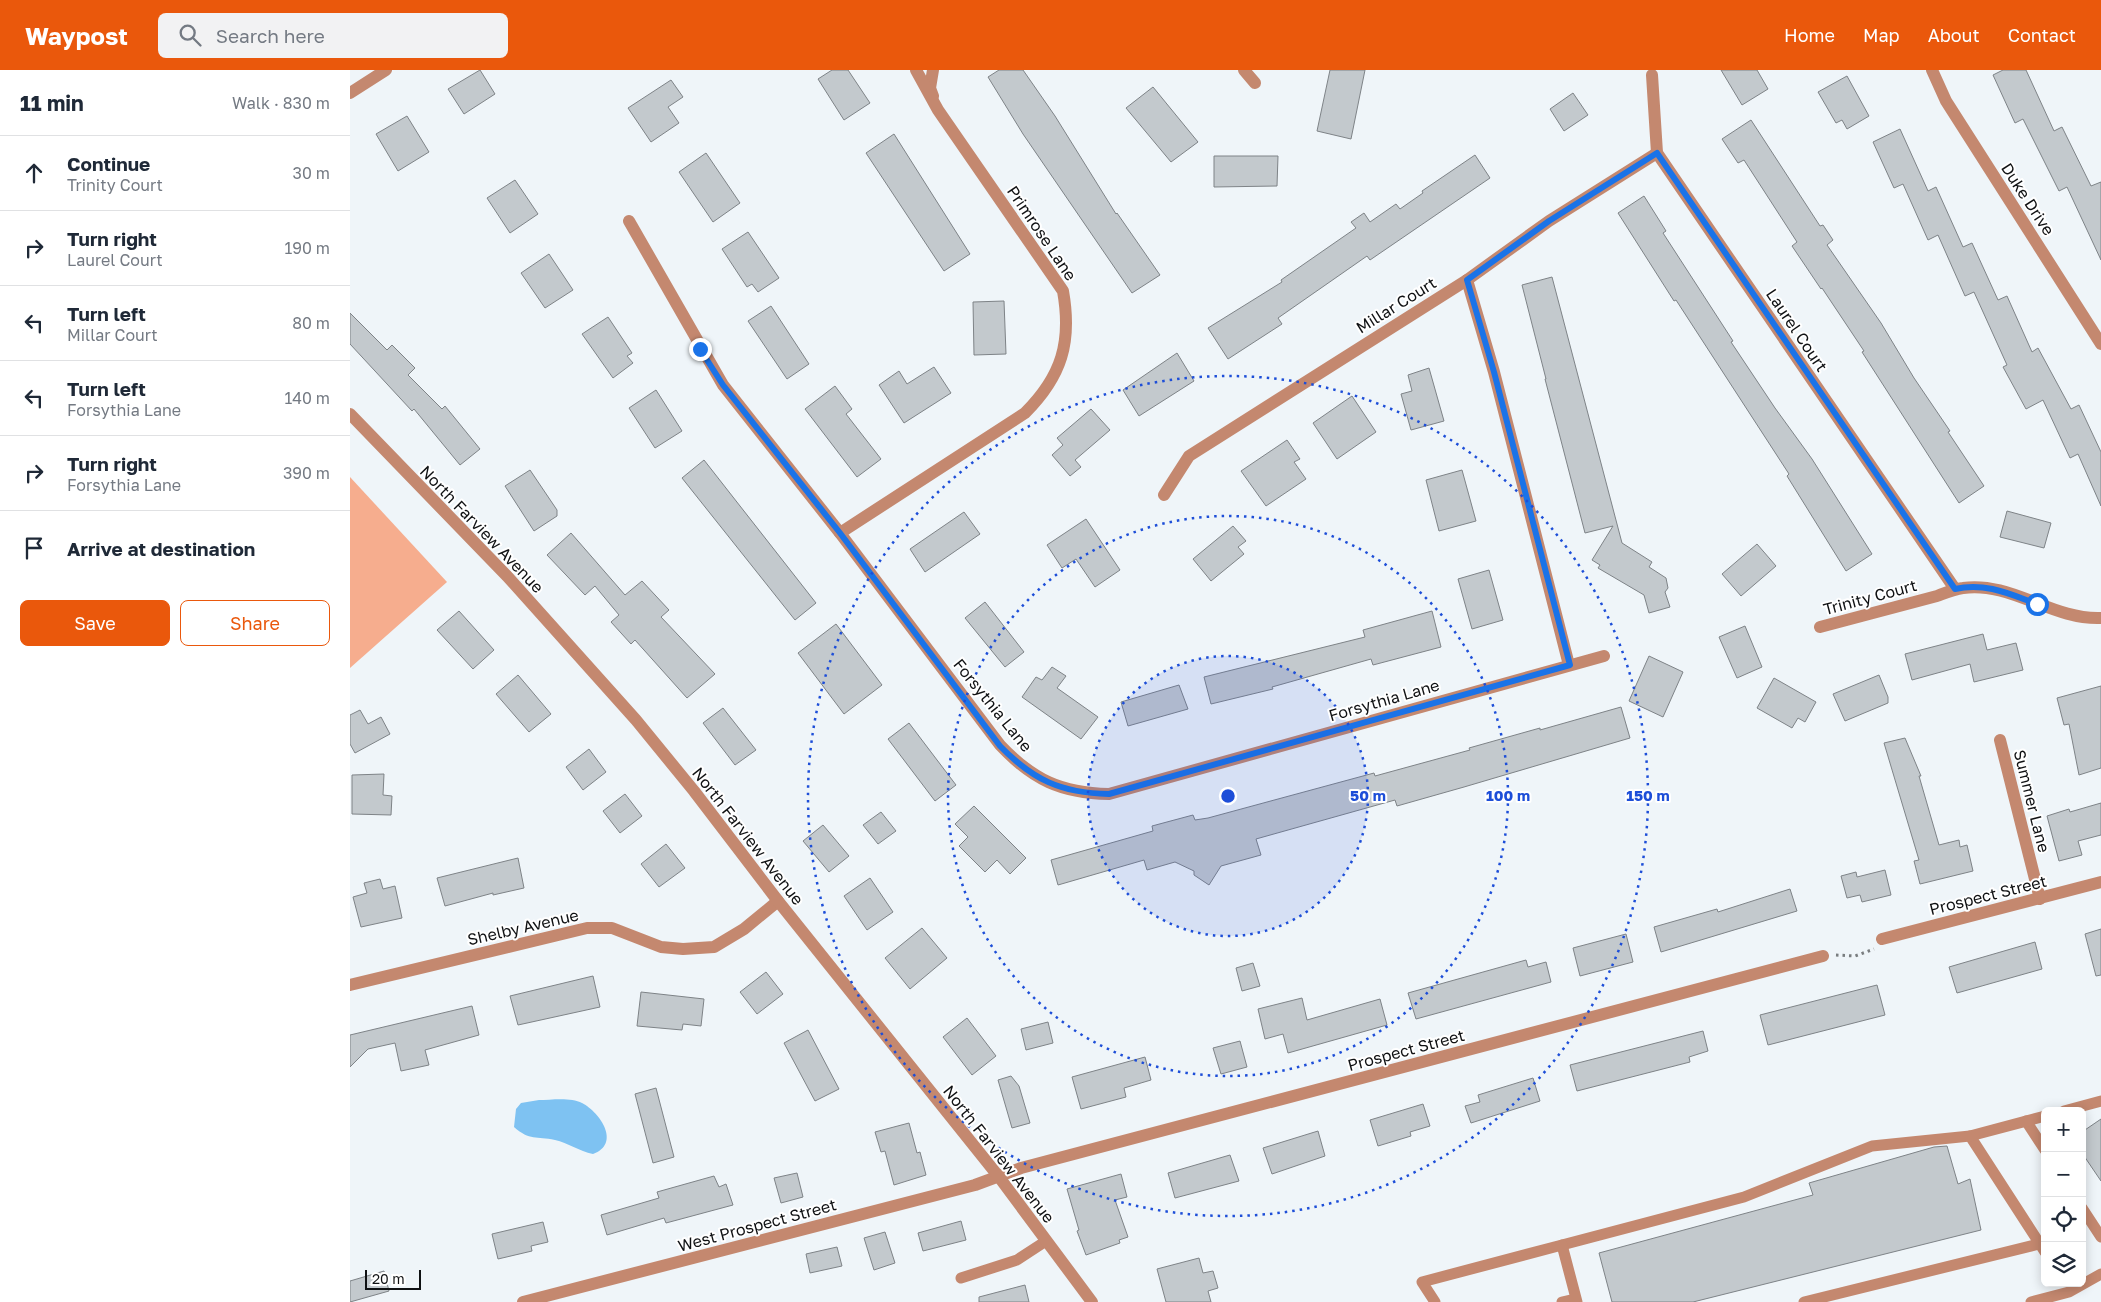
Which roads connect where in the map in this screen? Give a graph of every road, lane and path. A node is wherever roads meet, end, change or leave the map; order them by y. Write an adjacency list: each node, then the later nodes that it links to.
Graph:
1 (386, 70): 8 (street)
2 (916, 70): 9 (street, Primrose Lane)
3 (933, 70): 9 (street)
4 (1244, 70): 7 (street)
5 (1932, 70): 13 (street, Duke Drive)
6 (1652, 75): 10 (street)
7 (1255, 84)
8 (350, 93)
9 (935, 104): 16 (street, Primrose Lane)
10 (1657, 153): 12 (street, Millar Court); 17 (street, Laurel Court)
11 (629, 222): 16 (street, Forsythia Lane)
12 (1467, 280): 15 (street, Millar Court); 21 (street)
13 (2101, 344)
14 (350, 414): 25 (street, North Farview Avenue)
15 (1164, 495)
16 (840, 533): 21 (street, Forsythia Lane)
17 (1955, 589): 18 (street, Trinity Court); 19 (street, Trinity Court)
18 (2101, 618)
19 (1820, 627)
20 (1604, 656): 21 (street, Forsythia Lane)
21 (1570, 665)
22 (2000, 740): 24 (street, Summer Lane)
23 (2101, 882): 24 (street, Prospect Street)
24 (2040, 898): 26 (street, Prospect Street)
25 (778, 901): 28 (street, Shelby Avenue); 35 (street, North Farview Avenue)
26 (1882, 939): 27 (path)
27 (1823, 956): 35 (street, Prospect Street)
28 (350, 985)
29 (2101, 1101): 30 (lane)
30 (2079, 1107)
31 (2041, 1117): 32 (lane)
32 (2026, 1121): 33 (lane); 34 (lane)
33 (1970, 1136): 39 (lane); 40 (lane)
34 (2041, 1144)
35 (999, 1177): 38 (street, North Farview Avenue); 46 (street, West Prospect Street)
36 (2086, 1214): 37 (lane)
37 (2101, 1237)
38 (1046, 1241): 43 (lane); 47 (street, North Farview Avenue)
39 (1562, 1245): 45 (lane); 48 (lane)
40 (2041, 1246)
41 (2041, 1248): 50 (lane)
42 (2101, 1274): 44 (lane)
43 (961, 1278)
44 (2066, 1288): 51 (lane)
45 (1576, 1300): 49 (lane)
46 (523, 1302)
47 (1092, 1302)
48 (1435, 1302)
49 (1562, 1302)
50 (1804, 1302)
51 (2031, 1302)

